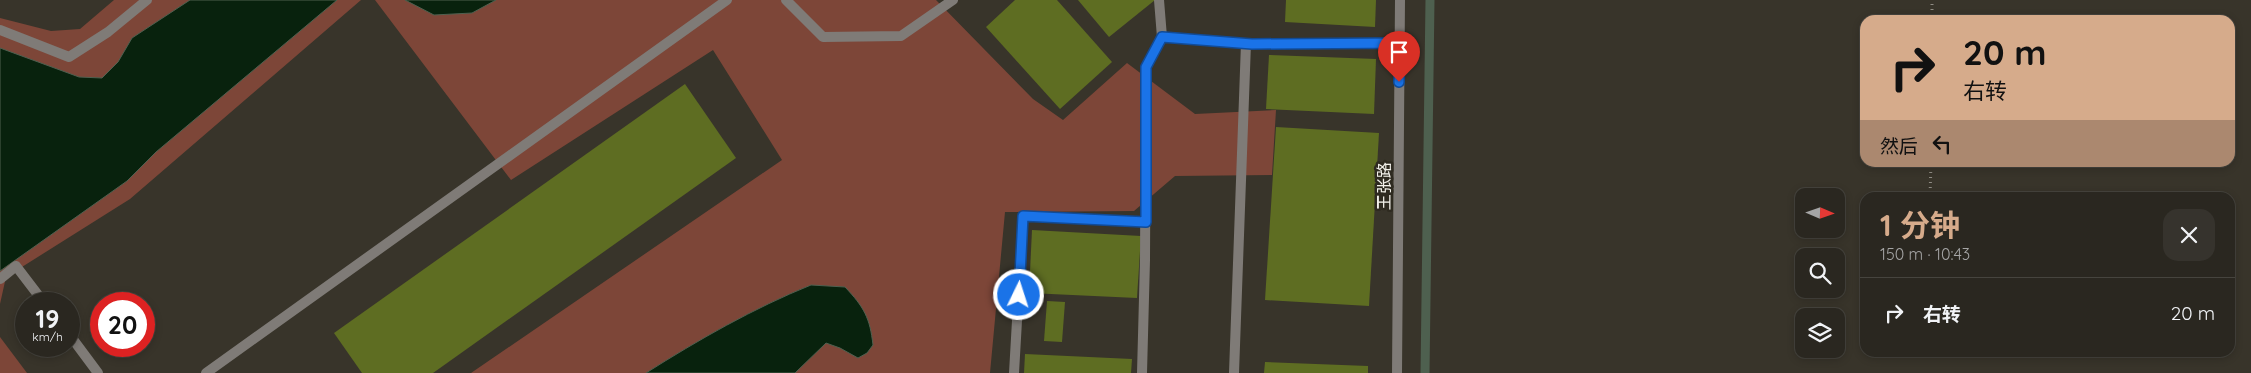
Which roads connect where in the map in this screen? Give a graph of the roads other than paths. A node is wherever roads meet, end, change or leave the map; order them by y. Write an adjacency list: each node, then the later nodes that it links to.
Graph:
1 (147, 0): 7 (street)
2 (727, 0): 16 (street)
3 (786, 0): 4 (street)
4 (953, 0)
5 (1159, 0): 8 (street)
6 (1400, 0): 10 (street, 王张路)
7 (0, 30)
8 (1162, 37): 9 (street); 11 (street)
9 (1246, 43): 10 (street); 19 (street)
10 (1400, 43): 20 (street, 王张路)
11 (1146, 222): 17 (street); 18 (street)
12 (0, 278): 13 (street)
13 (36, 292)
14 (80, 349): 15 (street)
15 (98, 373)
16 (206, 373)
17 (1014, 373)
18 (1142, 373)
19 (1234, 373)
20 (1397, 373)

